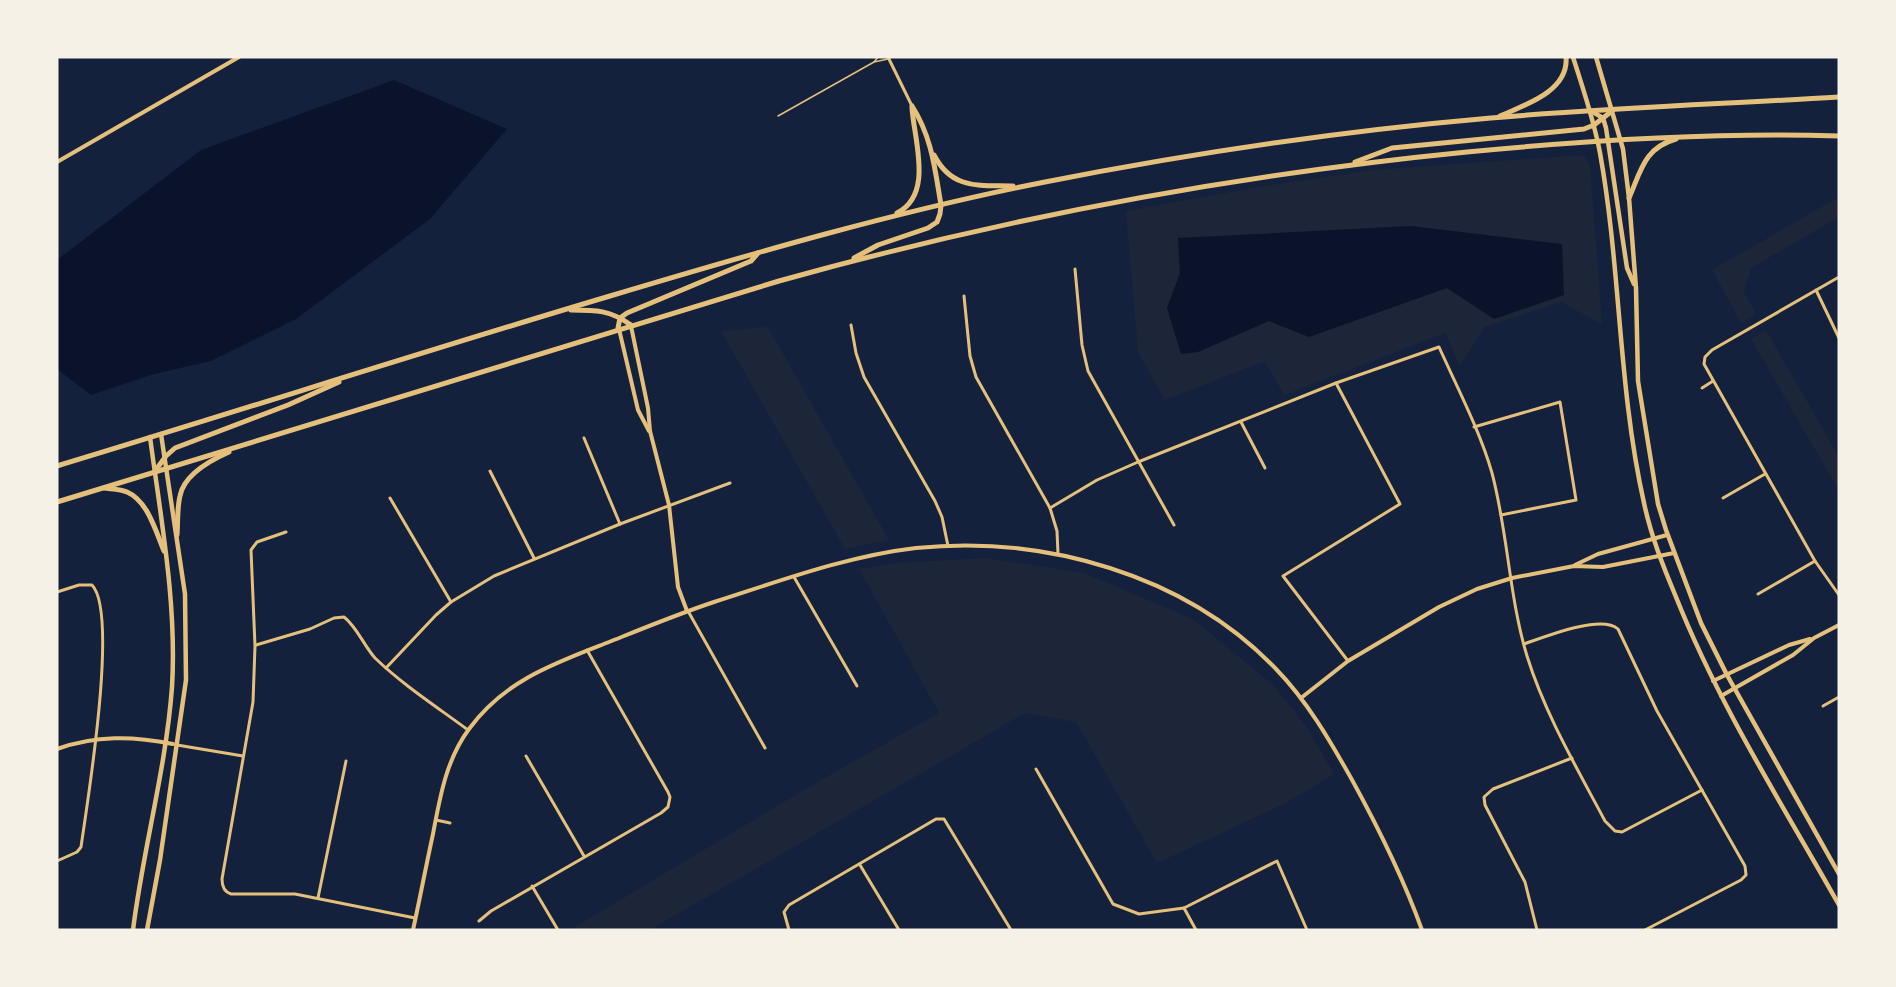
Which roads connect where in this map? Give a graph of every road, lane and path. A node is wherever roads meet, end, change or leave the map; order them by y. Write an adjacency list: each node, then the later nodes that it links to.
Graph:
1 (239, 57): 22 (street)
2 (878, 57): 7 (lane)
3 (1566, 57): 13 (main road)
4 (1573, 57): 11 (main road)
5 (1596, 57): 10 (main road)
6 (890, 58): 7 (lane); 9 (street)
7 (874, 62): 12 (lane)
8 (1839, 97): 10 (main road)
9 (912, 106): 21 (main road); 27 (main road)
10 (1613, 110): 11 (main road); 14 (main road); 18 (main road)
11 (1591, 111): 13 (main road); 14 (main road); 15 (main road)
12 (778, 116)
13 (1496, 117): 24 (main road)
14 (1603, 118): 15 (main road); 19 (main road)
15 (1594, 125): 20 (main road); 23 (main road)
16 (1694, 136): 17 (main road); 18 (main road); 25 (main road)
17 (1839, 136)
18 (1621, 139): 19 (main road); 25 (main road)
19 (1608, 140): 20 (main road); 32 (main road)
20 (1598, 141): 23 (main road); 73 (main road)
21 (931, 149): 24 (main road); 26 (main road)
22 (57, 162)
23 (1342, 166): 29 (main road)
24 (1024, 186): 26 (main road)
25 (1629, 198): 32 (main road)
26 (941, 205): 27 (main road); 29 (main road)
27 (888, 217): 28 (main road)
28 (759, 251): 35 (main road); 36 (main road)
29 (847, 262): 37 (main road)
30 (1075, 269): 53 (street)
31 (1839, 277): 33 (street)
32 (1636, 288): 72 (main road)
33 (1816, 290): 40 (street); 42 (street)
34 (964, 296): 66 (street)
35 (564, 310): 36 (main road); 41 (main road)
36 (620, 318): 37 (main road); 39 (main road)
37 (631, 325): 39 (main road); 47 (street)
38 (851, 325): 74 (street)
39 (618, 328): 47 (street); 51 (main road)
40 (1839, 338)
41 (355, 374): 48 (main road); 52 (main road)
42 (1713, 381): 44 (street); 59 (street)
43 (1336, 383): 45 (street); 46 (street); 94 (street)
44 (1702, 388)
45 (1241, 422): 53 (street); 56 (street)
46 (1474, 427): 67 (street); 67 (street)
47 (650, 431): 65 (street)
48 (161, 434): 49 (main road); 52 (main road)
49 (150, 437): 54 (main road); 57 (main road)
50 (584, 438): 68 (street)
51 (244, 444): 55 (main road); 71 (main road)
52 (166, 456): 55 (main road); 57 (main road)
53 (1138, 462): 66 (street); 69 (street)
54 (57, 466)
55 (167, 468): 57 (main road); 71 (main road)
56 (1265, 468)
57 (155, 471): 61 (main road); 75 (main road)
58 (490, 471): 79 (street)
59 (1766, 474): 63 (street); 80 (street)
60 (730, 483): 65 (street)
61 (102, 488): 64 (main road); 75 (main road)
62 (390, 498): 87 (street)
63 (1723, 498)
64 (57, 502)
65 (669, 506): 68 (street); 88 (street)
66 (1050, 508): 77 (street)
67 (1501, 515): 83 (street)
68 (620, 524): 79 (street)
69 (1174, 525)
70 (286, 532): 92 (street)
71 (177, 535): 107 (main road)
72 (1667, 535): 73 (street); 76 (main road)
73 (1653, 539): 78 (main road); 81 (street)
74 (948, 546): 77 (street); 82 (street)
75 (164, 551): 106 (main road)
76 (1674, 553): 78 (street); 96 (main road)
77 (1058, 554): 102 (street)
78 (1659, 556): 81 (street); 97 (main road)
79 (534, 558): 87 (street)
80 (1815, 561): 85 (street); 86 (street)
81 (1574, 566): 83 (street)
82 (794, 577): 88 (street); 98 (street)
83 (1512, 578): 91 (street); 94 (street)
84 (57, 592): 105 (street)
85 (1758, 594)
86 (1839, 595)
87 (451, 602): 95 (street)
88 (687, 611): 93 (street); 108 (street)
89 (1839, 625): 90 (street)
90 (1814, 638): 96 (street); 99 (street)
91 (1524, 644): 112 (street); 115 (street)
92 (255, 646): 95 (street); 110 (street)
93 (587, 650): 104 (street); 118 (street)
94 (1348, 661): 102 (street)
95 (386, 668): 104 (street)
96 (1726, 675): 97 (street); 99 (main road)
97 (1713, 681): 100 (main road)
98 (857, 686)
99 (1734, 688): 100 (street); 121 (main road)
100 (1721, 696): 124 (main road)
101 (1839, 697): 103 (street)
102 (1301, 698): 137 (street)
103 (1823, 706)
104 (468, 730): 116 (street)
105 (96, 739): 106 (street); 109 (street); 119 (street)
106 (165, 742): 107 (street); 128 (main road)
107 (176, 745): 110 (street); 129 (main road)
108 (765, 748)
109 (57, 749)
110 (243, 756): 123 (street)
111 (526, 756): 118 (street)
112 (1572, 758): 115 (street); 138 (street)
113 (346, 761): 123 (street)
114 (1036, 770): 125 (street)
115 (1702, 790): 139 (street)
116 (436, 820): 117 (street); 126 (street)
117 (450, 823)
118 (584, 856): 122 (street)
119 (57, 861)
120 (860, 865): 132 (street); 133 (street); 134 (street)
121 (1839, 874)
122 (532, 886): 127 (street); 131 (street)
123 (318, 898): 126 (street)
124 (1839, 905)
125 (1184, 908): 135 (street); 136 (street)
126 (416, 918): 130 (street)
127 (479, 921)
128 (133, 930)
129 (147, 930)
130 (413, 930)
131 (558, 930)
132 (789, 930)
133 (899, 930)
134 (1011, 930)
135 (1196, 930)
136 (1307, 930)
137 (1422, 930)
138 (1538, 930)
139 (1644, 930)

